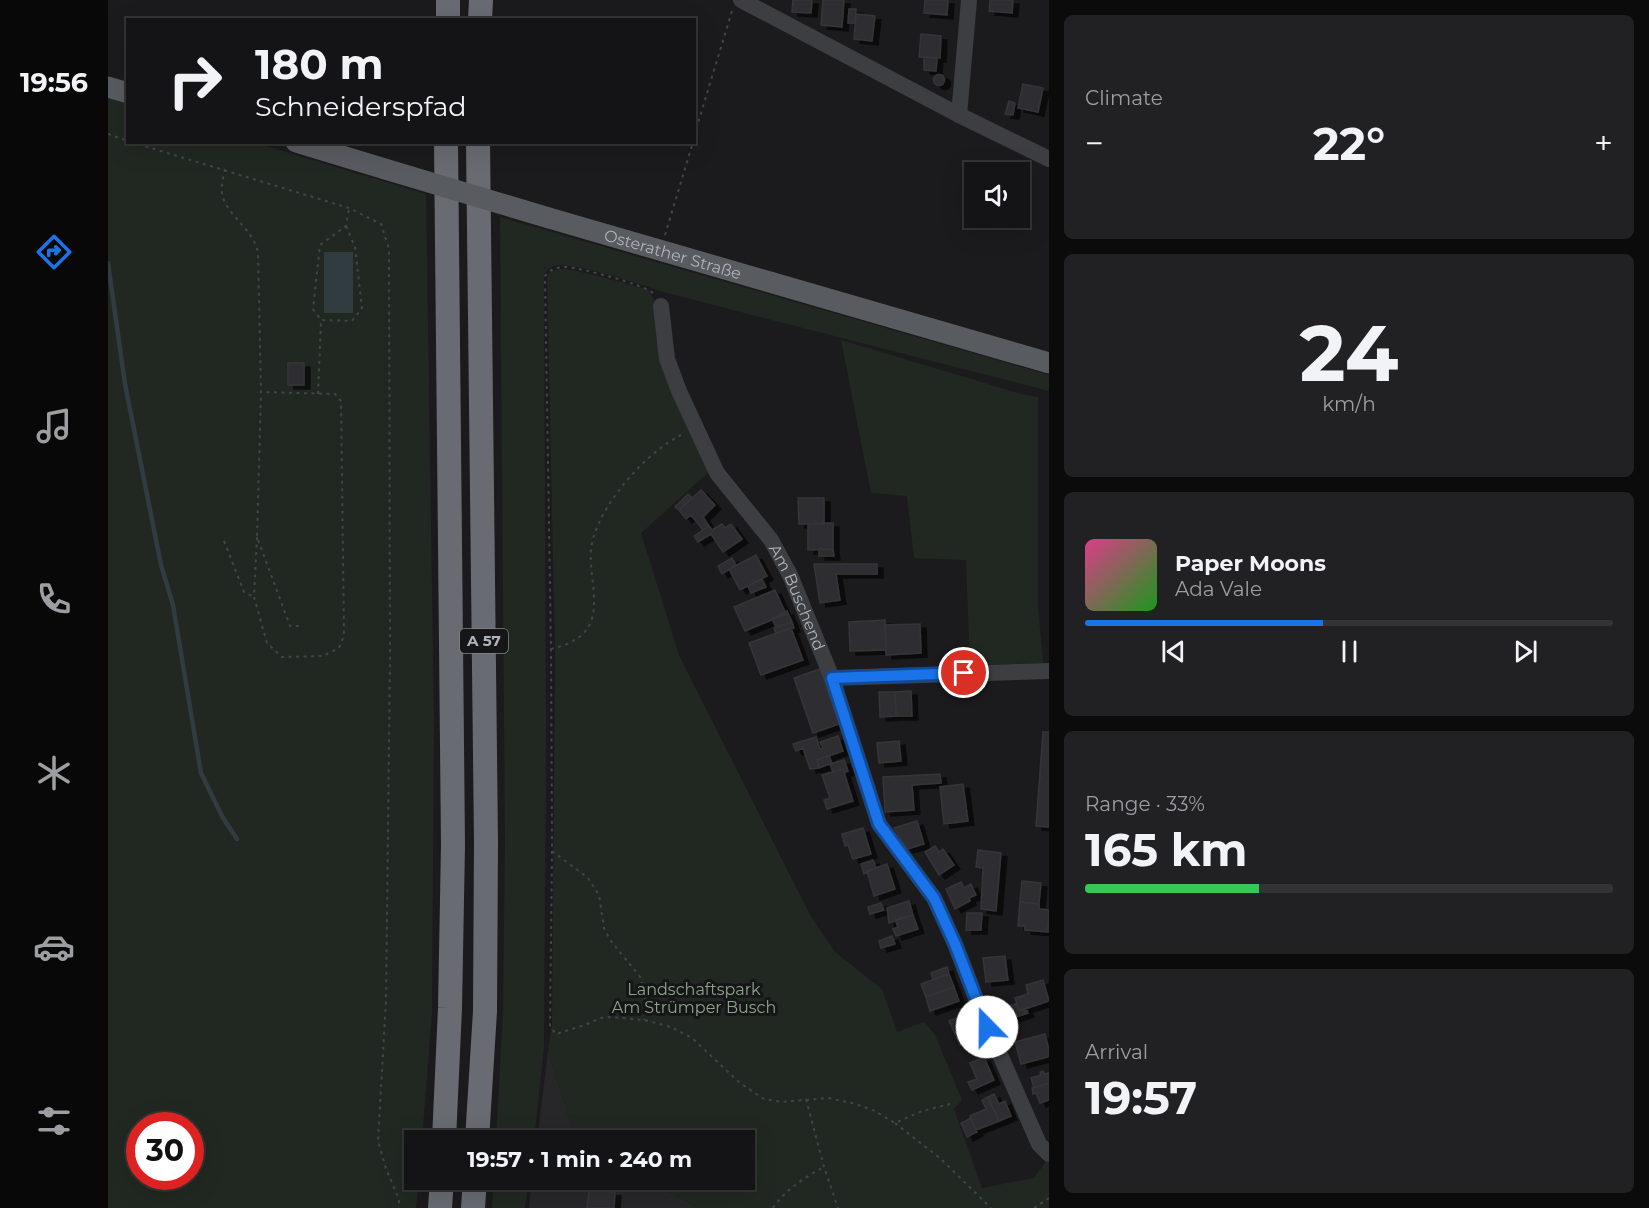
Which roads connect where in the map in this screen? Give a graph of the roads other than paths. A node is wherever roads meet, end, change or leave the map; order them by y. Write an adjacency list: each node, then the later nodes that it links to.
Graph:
1 (448, 0): 5 (highway)
2 (481, 0): 6 (highway)
3 (969, 0): 9 (street)
4 (736, 6): 9 (street)
5 (448, 18)
6 (480, 18)
7 (108, 87): 8 (main road)
8 (126, 92)
9 (959, 115): 13 (street)
10 (303, 144): 15 (main road, Osterather Straße, bridge)
11 (446, 144): 18 (highway, A 57)
12 (478, 144): 19 (highway, A 57)
13 (1049, 159)
14 (661, 306): 17 (street, Am Buschend)
15 (1049, 363)
16 (1049, 671): 17 (street)
17 (832, 678): 20 (street, Am Buschend)
18 (444, 1130)
19 (478, 1130)
20 (1049, 1154)
21 (441, 1190): 23 (highway)
22 (474, 1190): 24 (highway)
23 (440, 1208)
24 (473, 1208)

